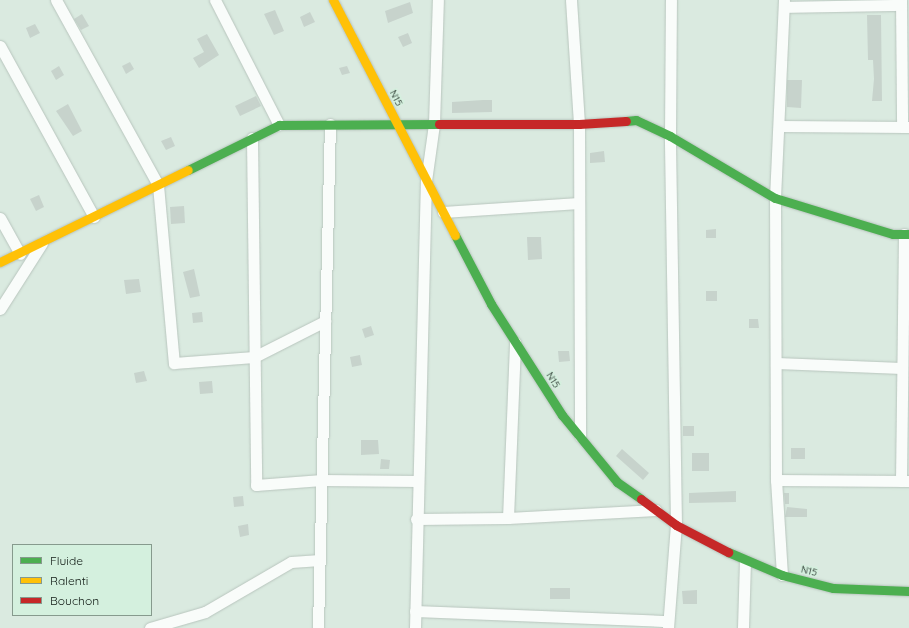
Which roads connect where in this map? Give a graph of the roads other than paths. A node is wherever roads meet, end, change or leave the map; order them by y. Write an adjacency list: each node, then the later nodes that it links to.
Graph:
1 (56, 0): 20 (street)
2 (215, 0): 14 (street)
3 (333, 0): 11 (street, N15)
4 (438, 0): 12 (street)
5 (571, 0): 13 (street)
6 (671, 0): 17 (street)
7 (901, 2): 8 (street); 16 (street)
8 (784, 3): 15 (street)
9 (0, 46): 24 (street)
10 (330, 124): 11 (street); 14 (street); 31 (street)
11 (396, 124): 12 (street); 19 (street, N15)
12 (434, 124): 13 (street); 19 (street)
13 (579, 124): 17 (street); 22 (street)
14 (279, 125): 18 (street)
15 (780, 126): 16 (street); 21 (street)
16 (906, 127)
17 (670, 136): 21 (street); 44 (street)
18 (252, 138): 20 (street); 33 (street)
19 (426, 181): 23 (street, N15); 38 (street)
20 (158, 185): 24 (street); 33 (street)
21 (775, 198): 26 (street); 34 (street)
22 (579, 202): 23 (street); 36 (street)
23 (443, 212): 32 (street, N15)
24 (94, 217): 27 (street)
25 (0, 218): 28 (street)
26 (906, 234): 35 (street)
27 (42, 243): 28 (street); 30 (street)
28 (20, 254): 29 (street)
29 (0, 262)
30 (0, 309)
31 (326, 320): 33 (street); 37 (street)
32 (515, 341): 36 (street, N15); 42 (street)
33 (254, 357): 37 (street)
34 (776, 362): 35 (street); 39 (street)
35 (902, 368): 40 (street)
36 (580, 436): 41 (street, N15)
37 (322, 480): 38 (street); 45 (street)
38 (418, 480): 43 (street)
39 (776, 480): 40 (street); 47 (street)
40 (905, 481)
41 (656, 510): 42 (street); 44 (street, N15)
42 (508, 518): 43 (street)
43 (416, 519): 49 (street)
44 (676, 525): 46 (street, N15); 50 (street)
45 (320, 560): 51 (street); 52 (street)
46 (745, 561): 47 (street, N15); 54 (street)
47 (782, 575): 48 (street, N15)
48 (909, 591)
49 (415, 611): 50 (street); 53 (street)
50 (668, 625)
51 (150, 628)
52 (318, 628)
53 (415, 628)
54 (743, 628)

